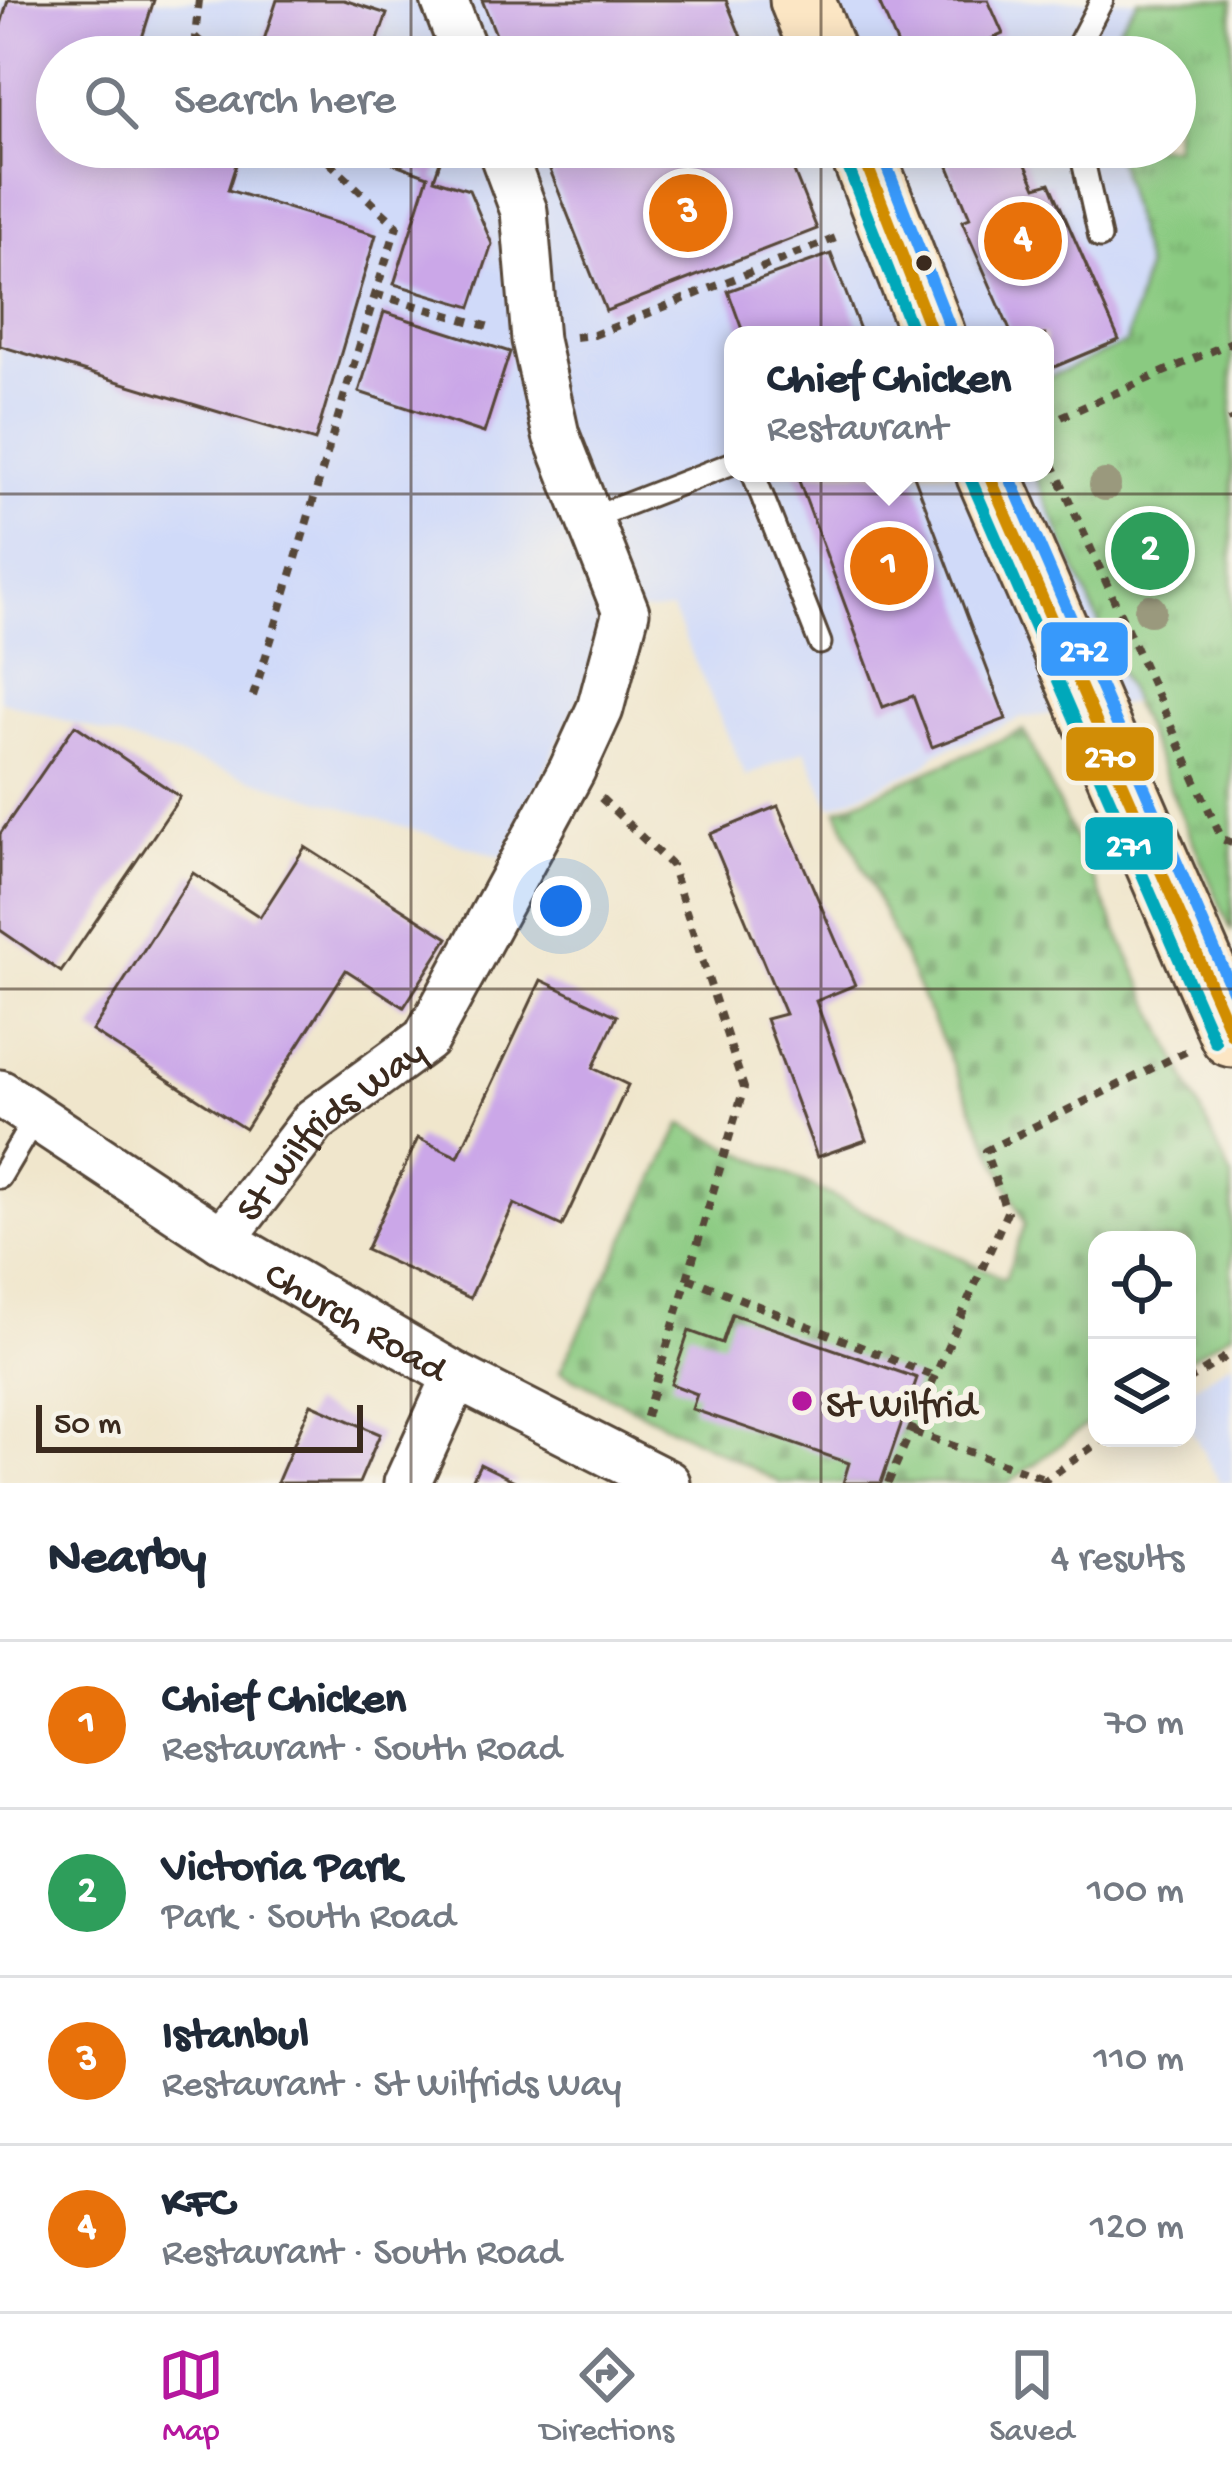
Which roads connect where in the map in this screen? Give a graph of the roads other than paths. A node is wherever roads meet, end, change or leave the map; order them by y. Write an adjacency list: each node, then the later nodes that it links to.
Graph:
1 (444, 0): 4 (street)
2 (802, 0): 5 (main road)
3 (1102, 0): 6 (lane)
4 (458, 36)
5 (817, 36)
6 (1083, 36)
7 (508, 168): 15 (street, St Wilfrids Way)
8 (868, 168): 11 (main road)
9 (1085, 168): 10 (lane)
10 (1100, 237)
11 (929, 326)
12 (724, 466): 15 (lane)
13 (757, 482): 16 (lane)
14 (992, 482): 17 (main road)
15 (589, 519): 20 (street, St Wilfrids Way)
16 (820, 643)
17 (1232, 1035)
18 (17, 1106): 19 (lane); 20 (street, Church Road)
19 (0, 1177)
20 (222, 1240): 21 (street, Church Road)
21 (456, 1376): 22 (street, Church Road); 23 (street)
22 (649, 1474)
23 (407, 1483)

